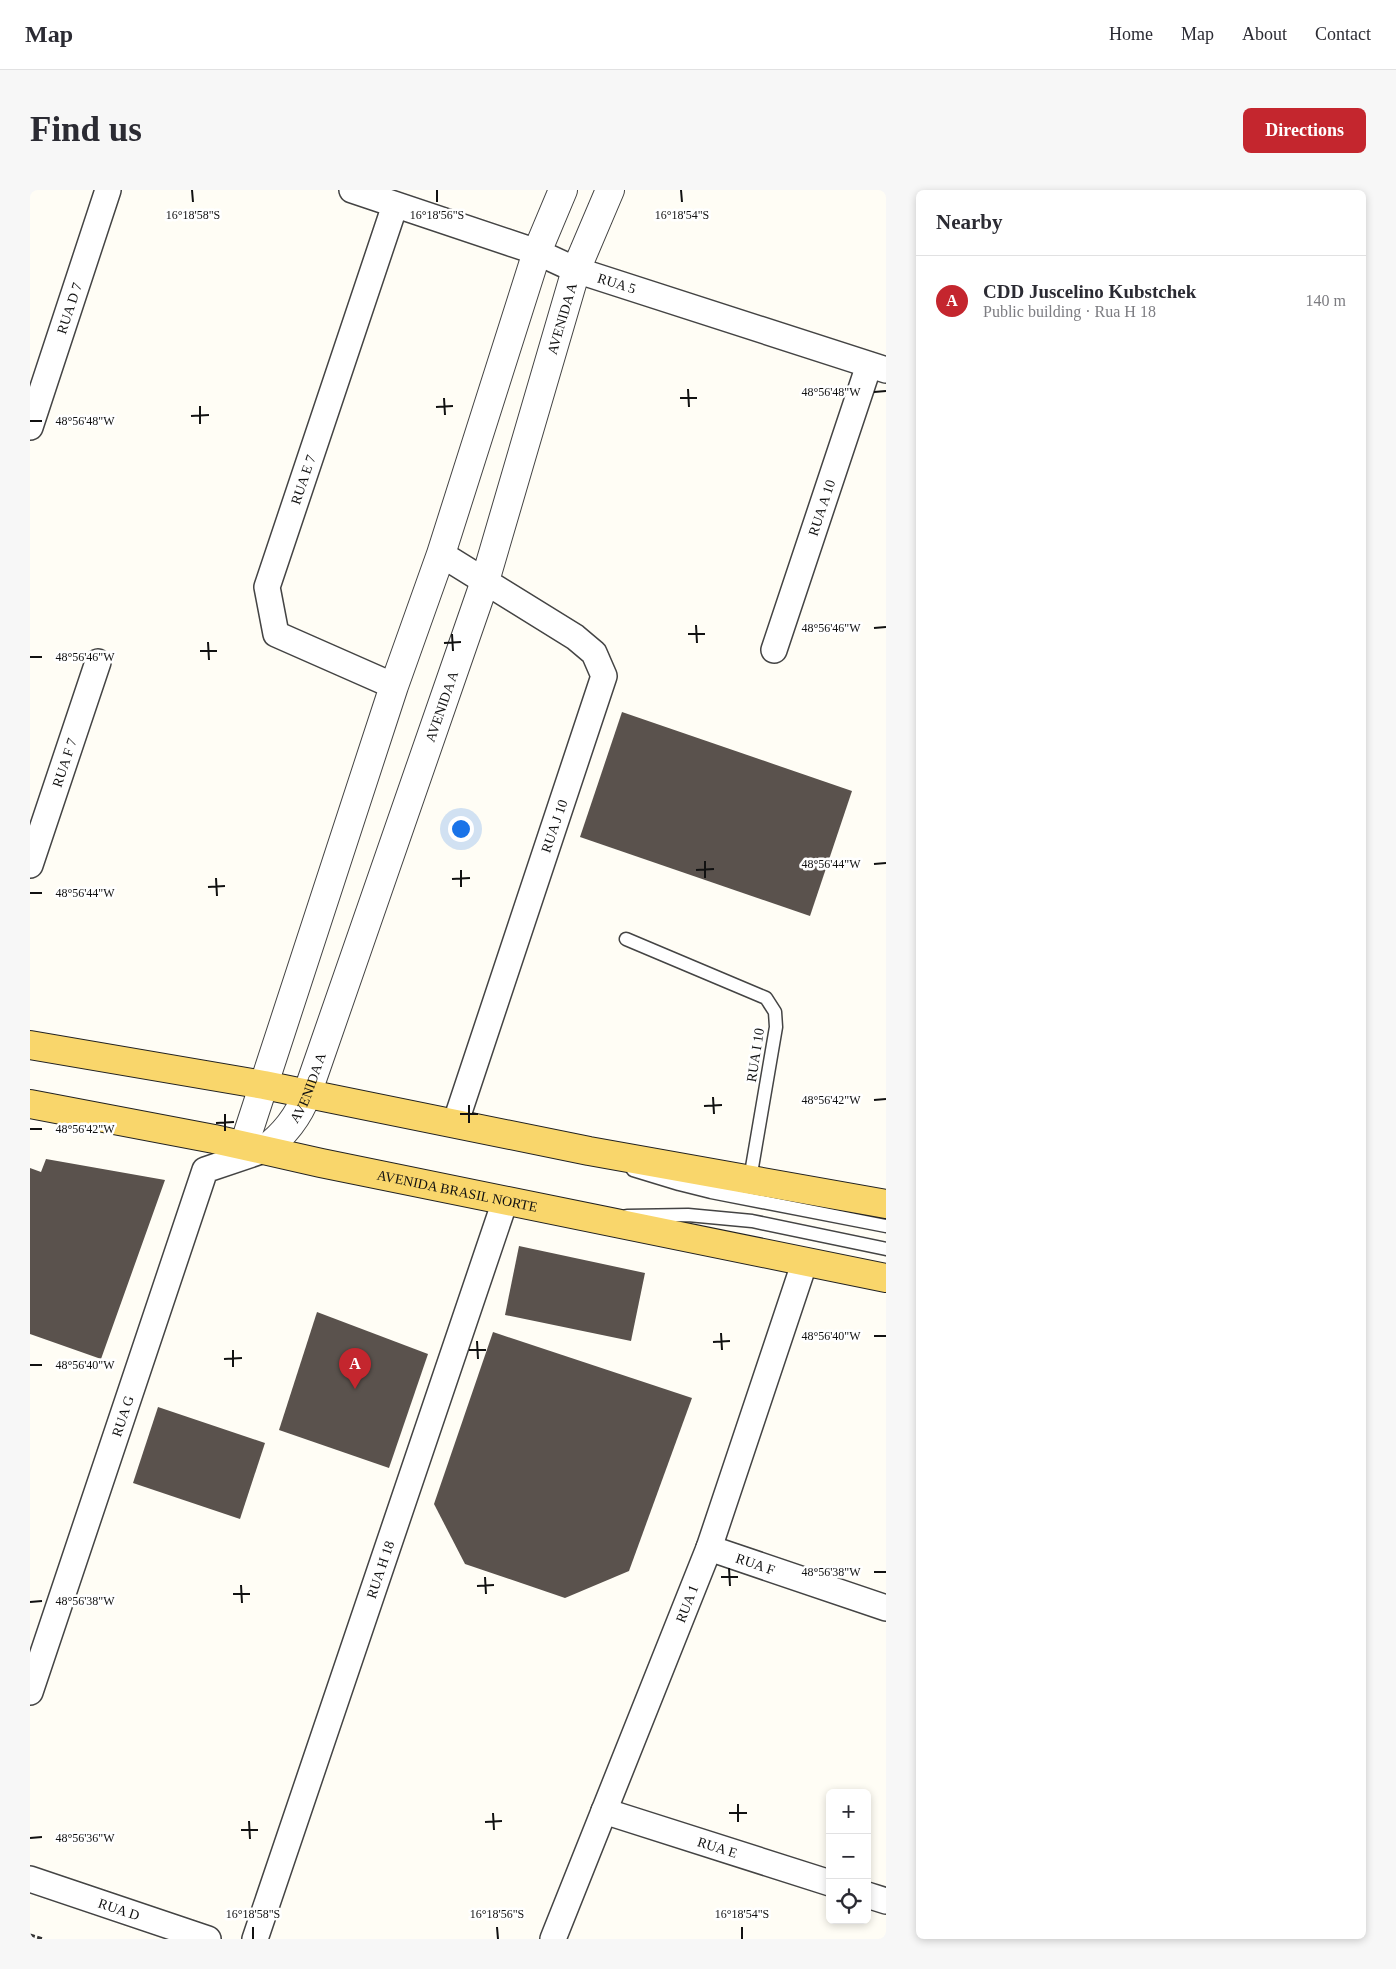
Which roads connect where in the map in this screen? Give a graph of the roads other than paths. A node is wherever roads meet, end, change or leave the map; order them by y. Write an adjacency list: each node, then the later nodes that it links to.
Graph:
1 (108, 190): 9 (street, RUA D 7)
2 (352, 190): 5 (street, RUA 5)
3 (564, 190): 6 (street)
4 (610, 190): 7 (street, AVENIDA A)
5 (395, 205): 6 (street, RUA 5); 14 (street, RUA E 7)
6 (537, 252): 7 (street, RUA 5); 10 (street)
7 (576, 270): 8 (street, RUA 5); 11 (street, AVENIDA A)
8 (877, 367): 12 (street, RUA A 10)
9 (30, 427)
10 (441, 554): 11 (street, RUA J 10); 14 (street)
11 (484, 581): 19 (street, AVENIDA A); 21 (street, RUA J 10)
12 (774, 650)
13 (98, 662): 15 (street, RUA F 7)
14 (394, 686): 18 (street)
15 (30, 865)
16 (626, 940): 24 (lane, RUA I 10)
17 (30, 1044): 18 (main road)
18 (264, 1085): 19 (main road); 22 (street)
19 (307, 1094): 21 (main road); 22 (street, AVENIDA A)
20 (30, 1104): 22 (main road, AVENIDA BRASIL NORTE)
21 (455, 1124): 23 (main road)
22 (254, 1148): 25 (main road, AVENIDA BRASIL NORTE); 34 (street, RUA G)
23 (589, 1151): 24 (main road); 28 (lane)
24 (750, 1180): 26 (main road)
25 (505, 1201): 27 (main road, AVENIDA BRASIL NORTE); 41 (street, RUA H 18)
26 (886, 1204)
27 (592, 1218): 29 (lane); 30 (main road, AVENIDA BRASIL NORTE)
28 (886, 1226)
29 (886, 1249)
30 (805, 1261): 31 (main road, AVENIDA BRASIL NORTE); 32 (street, RUA 1)
31 (886, 1278)
32 (709, 1548): 33 (street, RUA F); 35 (street, RUA 1)
33 (886, 1608)
34 (30, 1692)
35 (604, 1811): 37 (street, RUA E); 42 (street, RUA 1)
36 (30, 1879): 40 (street, RUA D)
37 (826, 1883)
38 (871, 1897): 39 (street)
39 (886, 1902)
40 (208, 1939)
41 (255, 1939)
42 (553, 1939)

